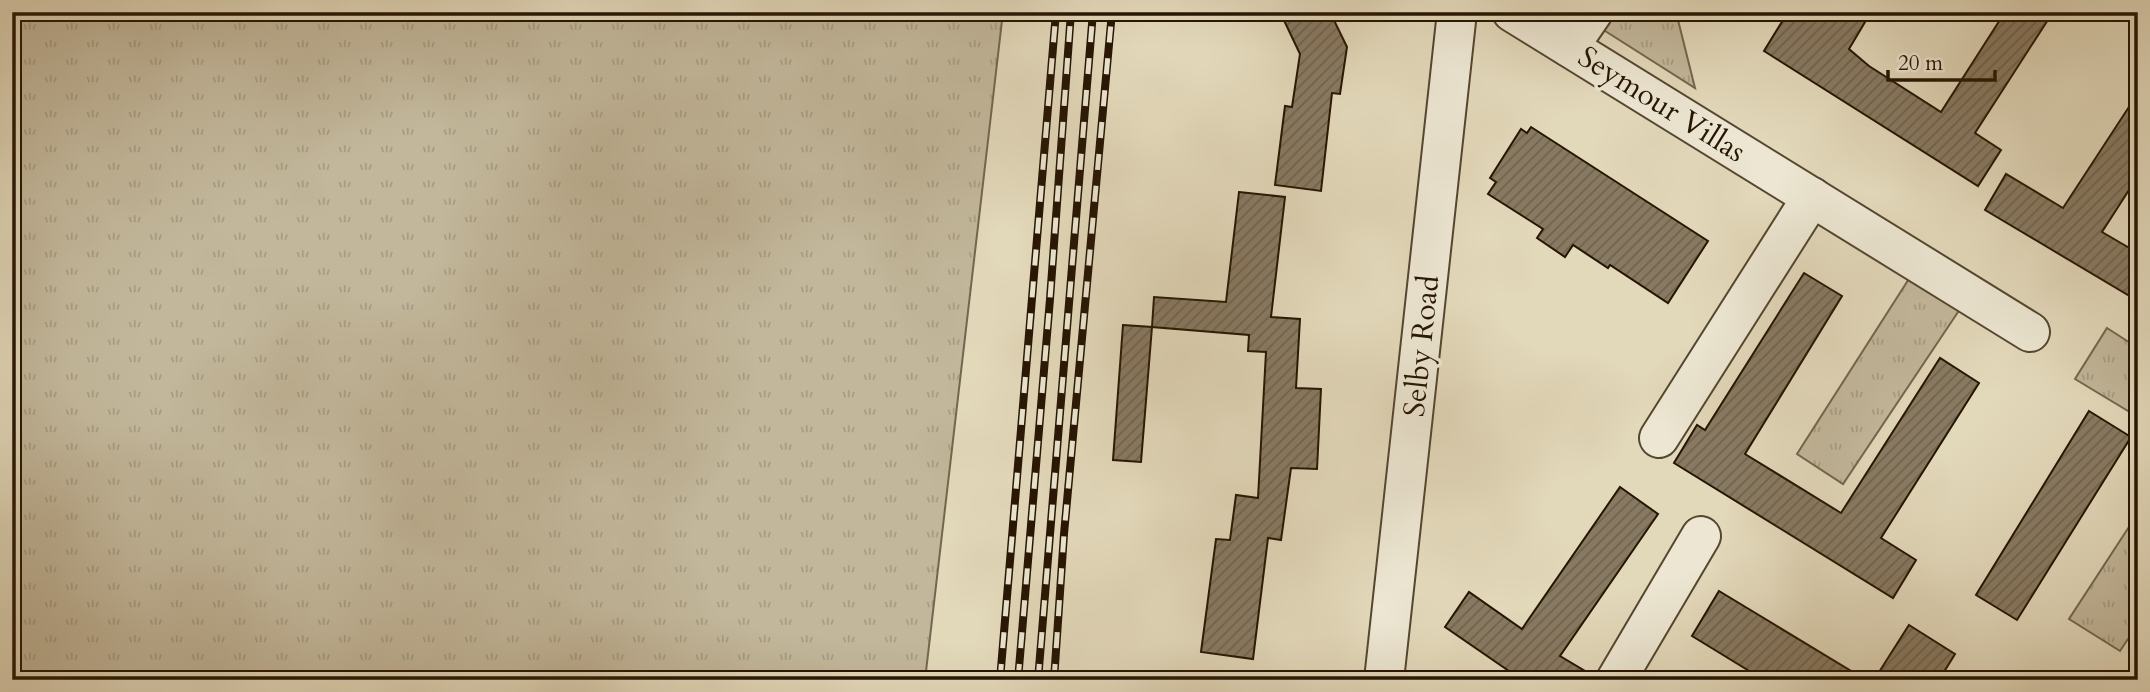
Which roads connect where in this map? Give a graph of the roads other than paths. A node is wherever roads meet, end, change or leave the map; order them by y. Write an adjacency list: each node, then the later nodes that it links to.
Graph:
1 (1457, 12): 9 (street, Selby Road)
2 (1511, 12): 4 (street, Seymour Villas)
3 (1593, 12): 4 (street)
4 (1569, 47): 5 (street, Seymour Villas)
5 (1812, 197): 6 (street, Seymour Villas); 7 (street)
6 (2030, 332)
7 (1659, 438)
8 (1701, 536): 10 (street)
9 (1384, 680)
10 (1616, 680)

